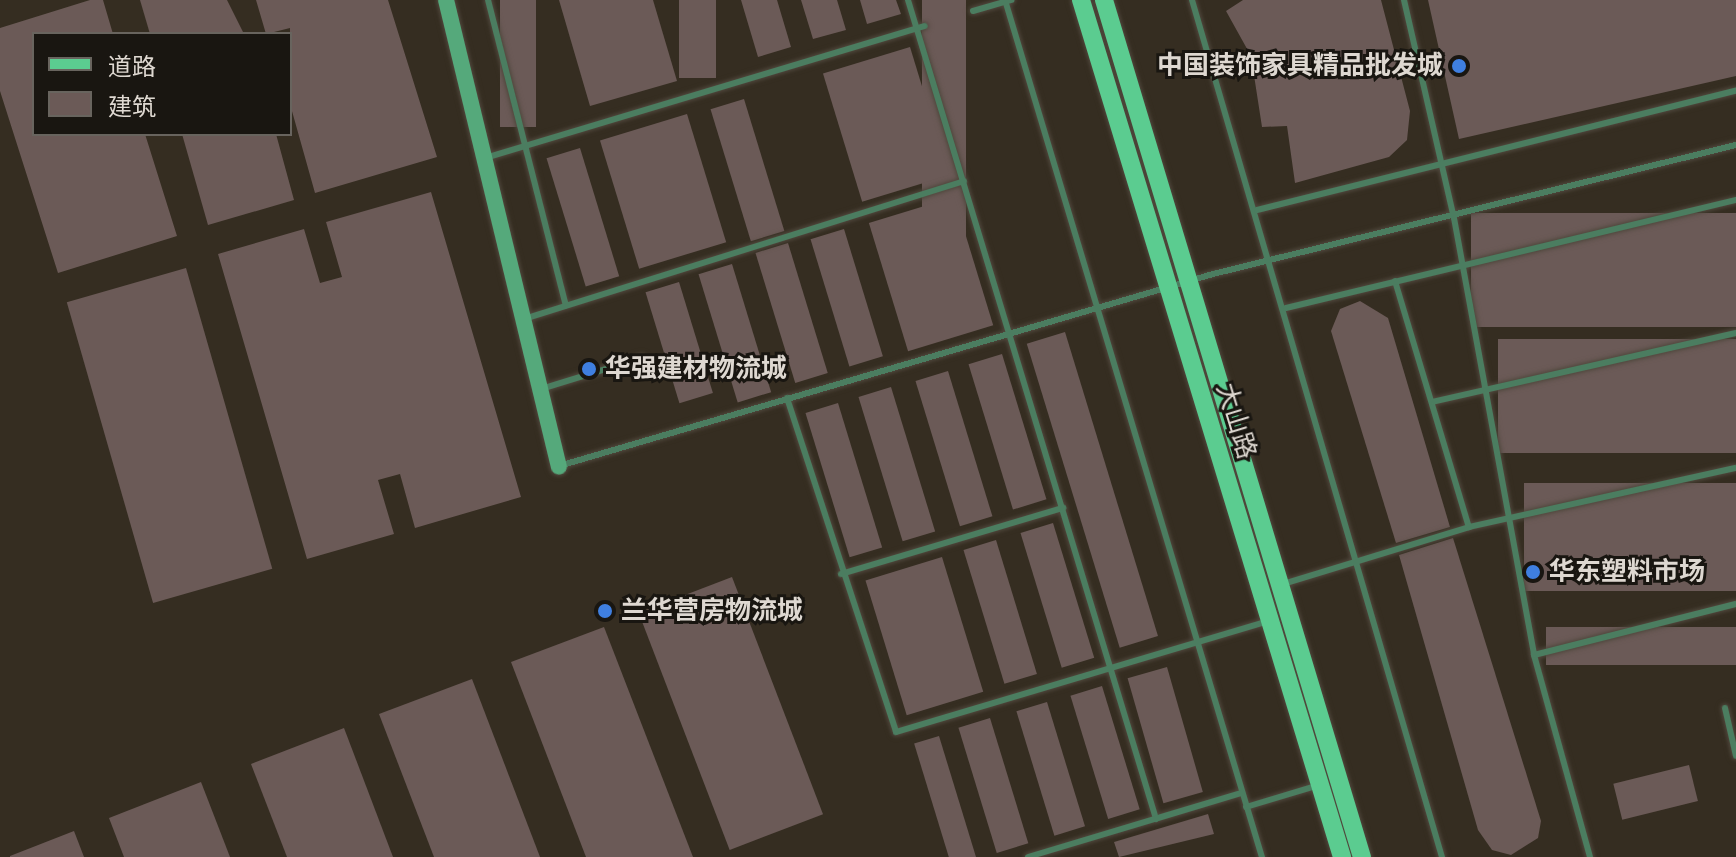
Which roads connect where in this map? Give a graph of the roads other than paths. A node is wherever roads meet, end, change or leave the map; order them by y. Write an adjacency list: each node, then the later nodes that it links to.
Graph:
1 (446, 0): 15 (street)
2 (488, 0): 14 (lane)
3 (908, 0): 11 (lane)
4 (1081, 0): 25 (main road, 大山路)
5 (1104, 0): 24 (main road, 大山路)
6 (1192, 0): 19 (lane)
7 (1404, 0): 16 (lane)
8 (1007, 1): 9 (lane); 27 (lane)
9 (973, 11)
10 (925, 26): 11 (lane)
11 (916, 28): 14 (lane); 17 (lane)
12 (1736, 91): 16 (lane)
13 (1736, 145): 20 (lane)
14 (525, 146): 15 (lane); 26 (lane)
15 (485, 158): 29 (street)
16 (1442, 162): 19 (lane); 20 (lane)
17 (964, 181): 26 (lane); 30 (lane)
18 (1736, 200): 22 (lane)
19 (1257, 210): 21 (lane)
20 (1454, 218): 21 (lane); 22 (lane)
21 (1272, 260): 24 (lane); 28 (lane)
22 (1463, 265): 23 (lane); 34 (lane)
23 (1395, 281): 28 (lane); 36 (lane)
24 (1190, 282): 25 (lane); 44 (main road, 大山路)
25 (1169, 287): 27 (lane); 46 (main road, 大山路)
26 (566, 305): 29 (lane)
27 (1097, 306): 30 (lane); 47 (lane)
28 (1286, 308): 42 (lane)
29 (524, 319): 33 (street)
30 (1011, 332): 35 (lane); 39 (lane)
31 (1736, 333): 34 (lane)
32 (642, 358): 33 (lane)
33 (541, 389): 37 (street)
34 (1486, 391): 36 (lane); 40 (lane)
35 (787, 398): 37 (lane); 43 (lane)
36 (1432, 402): 41 (lane)
37 (559, 466)
38 (1736, 468): 40 (lane)
39 (1063, 508): 43 (lane); 49 (lane)
40 (1509, 520): 41 (lane); 48 (lane)
41 (1469, 527): 42 (lane)
42 (1358, 561): 44 (lane); 60 (lane)
43 (841, 574): 49 (lane)
44 (1281, 584): 59 (main road, 大山路)
45 (1736, 604): 48 (lane)
46 (1268, 621): 47 (lane); 52 (main road, 大山路)
47 (1198, 642): 49 (lane); 53 (lane)
48 (1534, 655): 61 (lane)
49 (1111, 668): 55 (lane)
50 (1725, 708): 51 (lane)
51 (1736, 756)
52 (1321, 784): 54 (lane); 58 (main road, 大山路)
53 (1242, 793): 54 (lane); 55 (lane)
54 (1246, 807): 57 (lane)
55 (1156, 819): 56 (lane)
56 (1028, 857)
57 (1262, 857)
58 (1342, 857)
59 (1362, 857)
60 (1442, 857)
61 (1590, 857)

